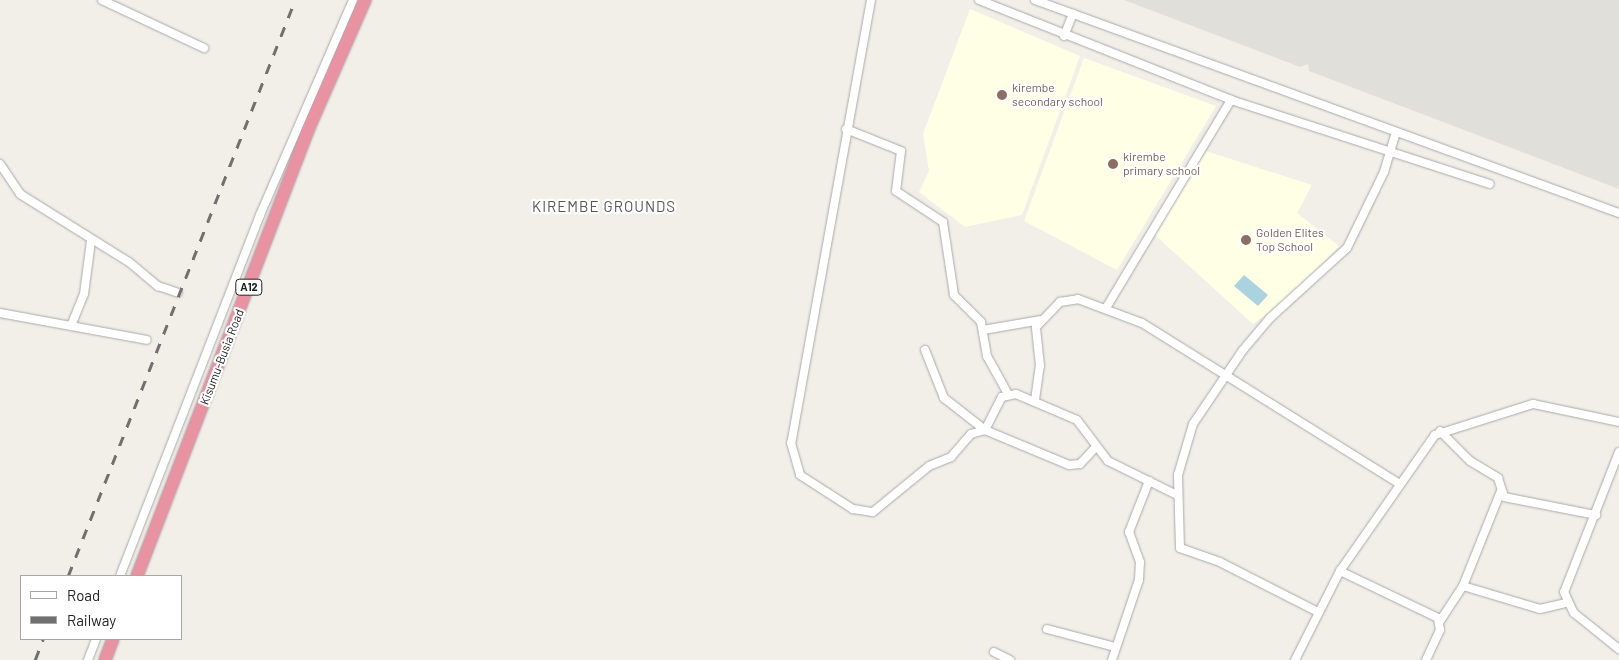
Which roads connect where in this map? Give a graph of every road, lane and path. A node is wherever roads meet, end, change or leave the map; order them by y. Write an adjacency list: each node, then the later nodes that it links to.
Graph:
1 (102, 0): 9 (street)
2 (353, 0): 40 (street)
3 (365, 0): 41 (highway, Kisumu-Busia Road / A12)
4 (870, 0): 11 (street)
5 (979, 0): 8 (street)
6 (1035, 0): 7 (street)
7 (1073, 14): 8 (street); 12 (street)
8 (1064, 36): 10 (street)
9 (204, 48)
10 (1231, 100): 13 (street); 19 (street)
11 (846, 129): 23 (street); 30 (street)
12 (1396, 132): 13 (street); 16 (street)
13 (1391, 152): 15 (street); 26 (street)
14 (0, 164): 17 (street)
15 (1490, 184)
16 (1619, 213)
17 (91, 240): 18 (street); 22 (street)
18 (178, 293)
19 (1106, 308): 21 (street); 26 (street)
20 (0, 313): 22 (street)
21 (1041, 320): 23 (street); 28 (street)
22 (70, 326): 24 (street)
23 (983, 330): 27 (street)
24 (147, 340)
25 (925, 350): 30 (street)
26 (1228, 373): 35 (street); 37 (street)
27 (1008, 394): 28 (street); 30 (street)
28 (1035, 400): 32 (street)
29 (1619, 422): 31 (street)
30 (985, 430): 32 (street)
31 (1440, 431): 35 (street); 36 (street)
32 (1095, 448): 34 (street)
33 (1619, 452): 38 (street)
34 (1149, 481): 37 (street); 49 (street)
35 (1398, 483): 39 (street)
36 (1501, 491): 38 (street); 42 (street)
37 (1177, 495): 44 (street)
38 (1596, 515): 43 (street)
39 (1340, 571): 44 (street); 45 (street)
40 (120, 575)
41 (137, 575)
42 (1463, 586): 43 (street); 45 (street)
43 (1566, 604): 50 (street)
44 (1318, 612): 56 (street)
45 (1440, 621): 57 (street)
46 (1047, 629): 49 (street)
47 (96, 640): 52 (street)
48 (113, 640): 53 (highway)
49 (1115, 647): 55 (street)
50 (1619, 649)
51 (994, 652): 54 (street)
52 (88, 660)
53 (106, 660)
54 (1010, 660)
55 (1112, 660)
56 (1295, 660)
57 (1426, 660)

